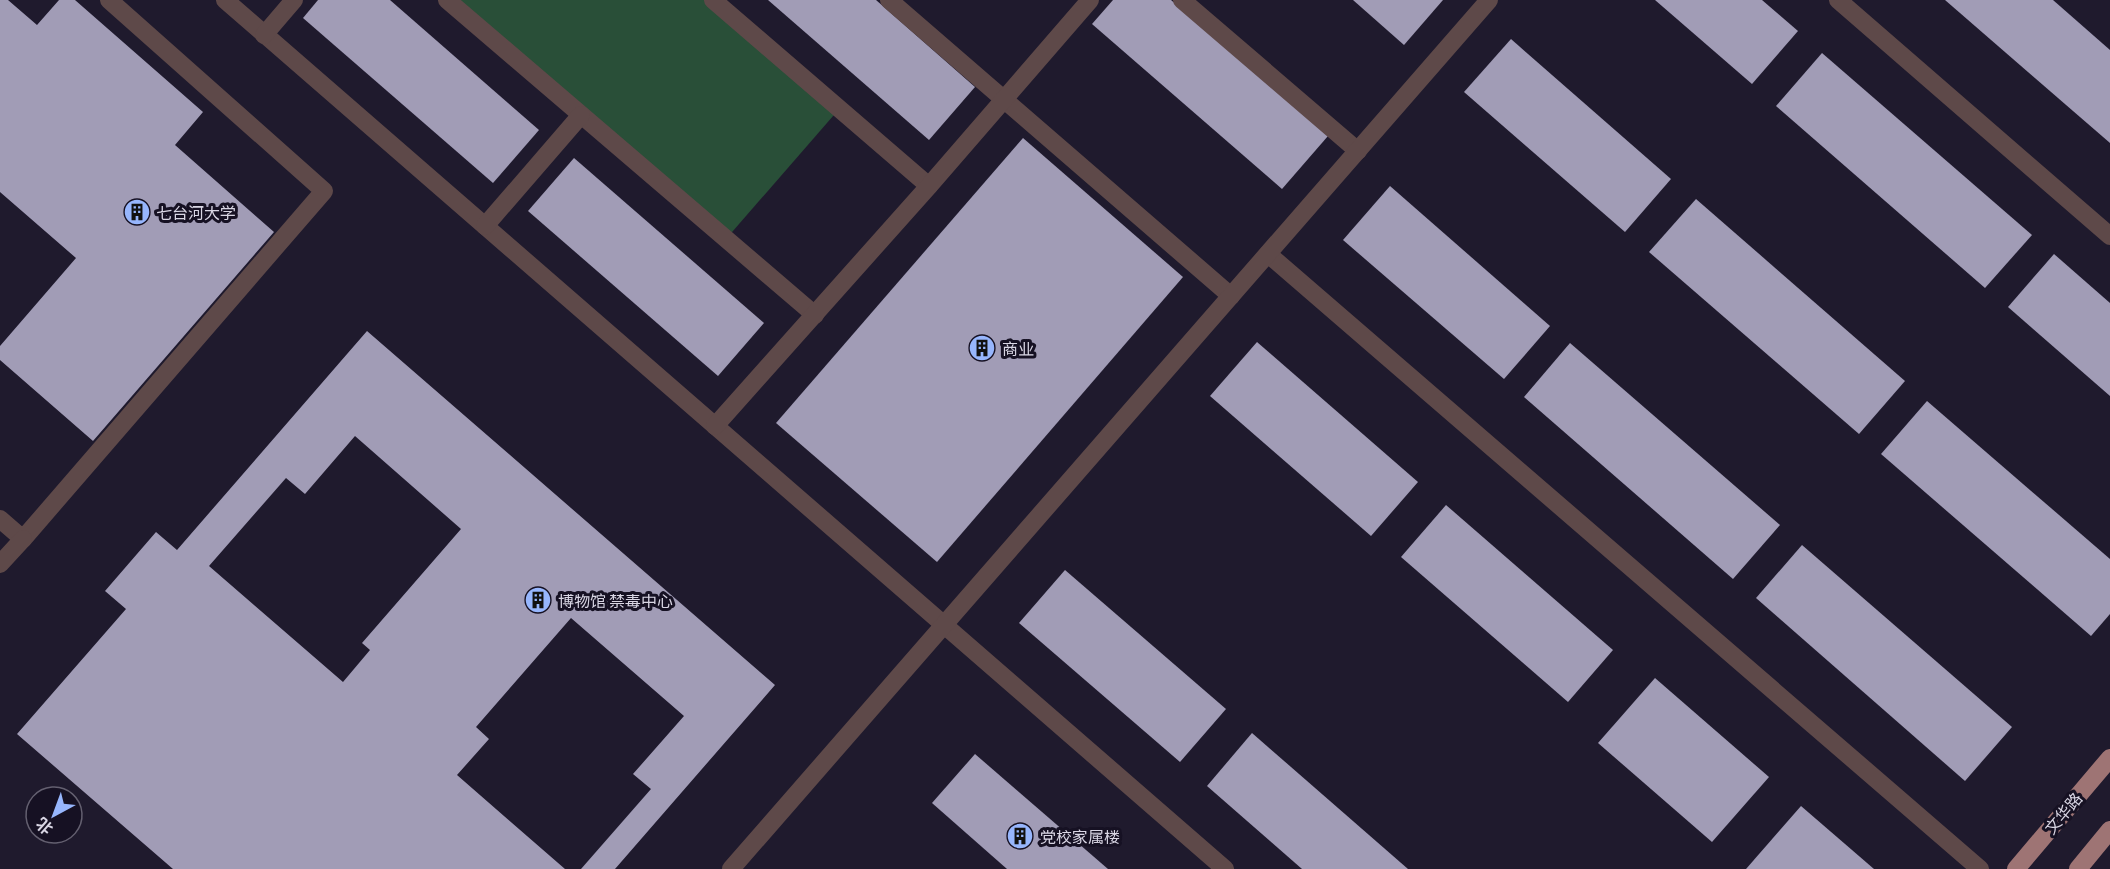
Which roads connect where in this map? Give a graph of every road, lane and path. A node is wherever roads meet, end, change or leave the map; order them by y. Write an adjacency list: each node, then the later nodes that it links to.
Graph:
1 (109, 0): 23 (street)
2 (225, 0): 11 (street)
3 (294, 0): 11 (street)
4 (447, 0): 13 (street)
5 (713, 0): 15 (street)
6 (889, 0): 12 (street)
7 (1090, 0): 12 (street)
8 (1182, 0): 14 (street)
9 (1838, 0): 17 (street)
10 (1483, 2): 14 (street)
11 (264, 35): 16 (street)
12 (1005, 99): 15 (street); 19 (street)
13 (581, 115): 16 (street); 20 (street)
14 (1358, 151): 18 (street)
15 (929, 186): 20 (street)
16 (485, 226): 21 (street)
17 (2110, 236)
18 (1268, 254): 19 (street); 30 (street)
19 (1231, 296): 25 (street)
20 (815, 315): 21 (street)
21 (715, 426): 25 (street)
22 (0, 519): 23 (street)
23 (23, 538): 24 (street)
24 (0, 564)
25 (942, 624): 28 (street); 29 (street)
26 (2110, 758): 31 (main road, 文华路)
27 (2110, 831): 32 (main road)
28 (731, 869)
29 (1225, 869)
30 (1980, 869)
31 (2016, 869)
32 (2078, 869)

